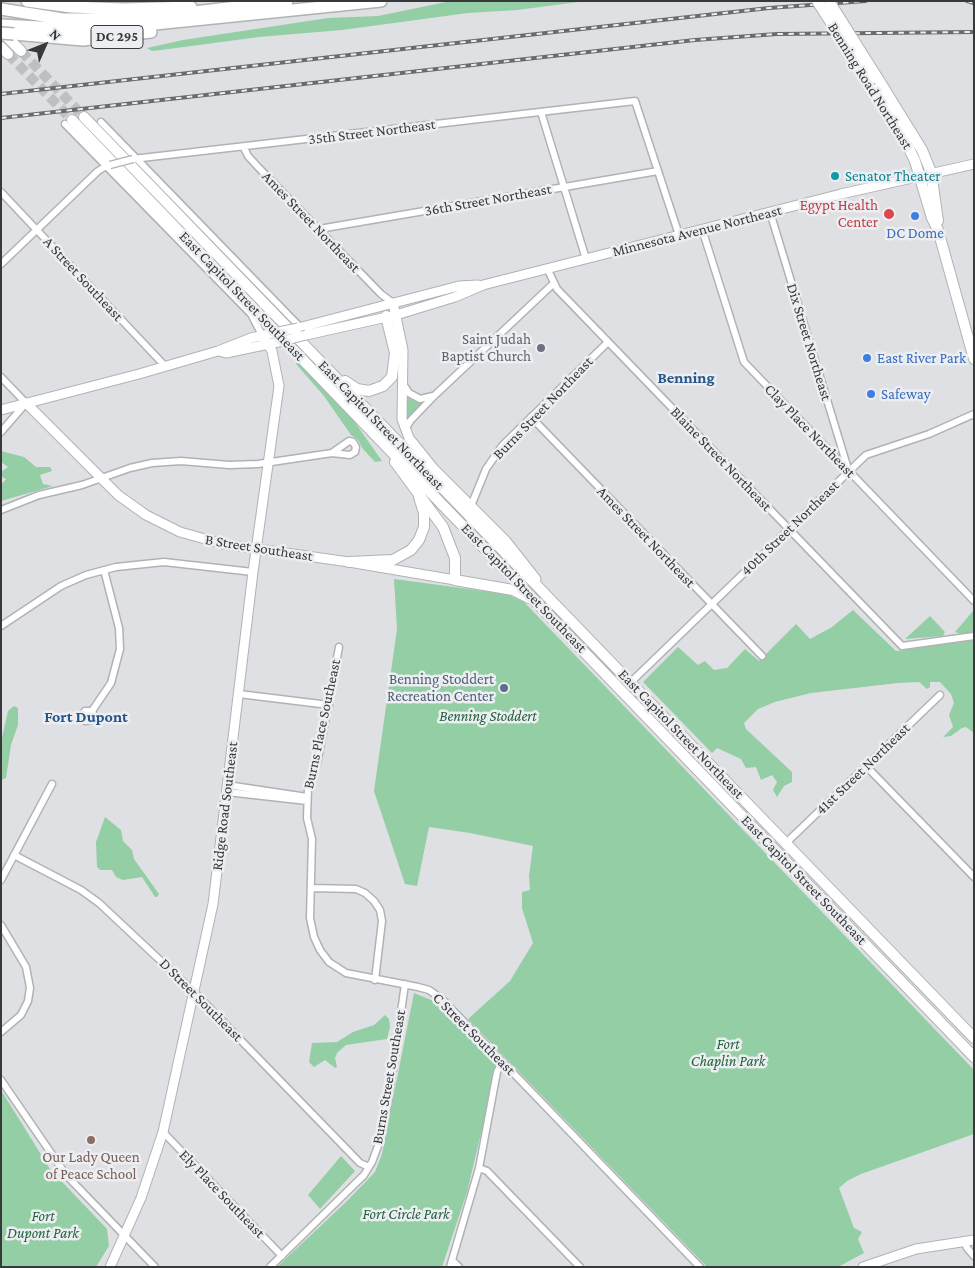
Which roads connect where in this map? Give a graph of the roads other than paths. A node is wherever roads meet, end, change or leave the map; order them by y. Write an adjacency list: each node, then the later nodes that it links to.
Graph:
1 (27, 1): 6 (highway)
2 (287, 1): 6 (highway, DC 295)
3 (381, 1): 8 (highway, DC 295)
4 (817, 1): 11 (main road, Benning Road Northeast, bridge)
5 (829, 1): 11 (main road, Benning Road Northeast, bridge)
6 (273, 3): 7 (highway, DC 295)
7 (1, 9)
8 (219, 19): 9 (highway); 9 (highway, DC 295, bridge)
9 (2, 28): 10 (main road)
10 (21, 51)
11 (874, 82): 21 (main road, Benning Road Northeast); 22 (main road, Benning Road Northeast)
12 (541, 112): 16 (street, 35th Street Northeast); 20 (street, 35th Street Northeast); 23 (street)
13 (84, 117): 44 (main road, East Capitol Street Northeast)
14 (68, 122): 19 (street, East Capitol Street Southeast); 54 (main road, East Capitol Street Southeast)
15 (102, 122): 17 (street)
16 (244, 148): 17 (street, 35th Street Northeast); 26 (street, Ames Street Northeast)
17 (135, 159): 19 (street, 35th Street Northeast, bridge); 40 (street)
18 (972, 163): 21 (main road, Minnesota Avenue Northeast)
19 (108, 165): 28 (street); 41 (street, East Capitol Street Southeast)
20 (658, 170): 23 (street, 36th Street Northeast); 30 (street)
21 (931, 172): 22 (main road, Minnesota Avenue Northeast); 29 (main road, Benning Road Northeast)
22 (920, 176): 25 (main road, Minnesota Avenue Northeast); 29 (main road, Benning Road Northeast)
23 (563, 187): 26 (street, 36th Street Northeast); 31 (street)
24 (1, 192): 28 (street, A Street Southeast)
25 (770, 212): 27 (main road, Minnesota Avenue Northeast); 60 (street, Dix Street Northeast)
26 (318, 229): 36 (street, Ames Street Northeast)
27 (702, 229): 30 (main road, Minnesota Avenue Northeast); 60 (street, Clay Place Northeast)
28 (37, 230): 32 (street); 47 (street, A Street Southeast)
29 (938, 230): 46 (main road, Benning Road Northeast)
30 (679, 235): 31 (main road, Minnesota Avenue Northeast)
31 (586, 259): 33 (main road, Minnesota Avenue Northeast)
32 (1, 264)
33 (547, 268): 34 (street, Blaine Street Northeast); 35 (main road, Minnesota Avenue Northeast)
34 (553, 284): 42 (street, Blaine Street Northeast); 50 (street)
35 (483, 285): 37 (main road, Minnesota Avenue Northeast); 39 (main road, Minnesota Avenue Northeast)
36 (381, 294): 37 (street, Ames Street Northeast); 38 (street)
37 (393, 303): 38 (main road, Minnesota Avenue Northeast); 39 (main road)
38 (383, 305): 39 (main road); 40 (main road, Minnesota Avenue Northeast)
39 (391, 316): 43 (main road, Minnesota Avenue Northeast, bridge); 44 (main road); 49 (main road, East Capitol Street Northeast)
40 (299, 327): 41 (main road, Minnesota Avenue Northeast, bridge)
41 (262, 335): 43 (main road, Ridge Road Southeast); 45 (main road, Minnesota Avenue Northeast)
42 (608, 342): 55 (street, Burns Street Northeast); 65 (street, Blaine Street Northeast)
43 (269, 344): 45 (main road, Minnesota Avenue Northeast); 59 (main road, Ridge Road Southeast)
44 (307, 348): 73 (main road, East Capitol Street Northeast)
45 (218, 351): 47 (main road)
46 (974, 359)
47 (164, 366): 51 (main road)
48 (1, 377): 51 (street, B Street Southeast)
49 (403, 384): 50 (street); 56 (main road, East Capitol Street Northeast)
50 (434, 396): 56 (street)
51 (25, 402): 52 (main road); 57 (street); 61 (main road, B Street Southeast)
52 (1, 408)
53 (974, 414): 60 (street, 40th Street Northeast)
54 (357, 415): 62 (main road); 73 (main road, East Capitol Street Southeast)
55 (531, 417): 63 (street, Burns Street Northeast); 72 (street, Ames Street Northeast)
56 (405, 429): 63 (main road, East Capitol Street Northeast)
57 (1, 432)
58 (332, 453): 59 (street)
59 (268, 463): 61 (street); 66 (main road, Ridge Road Southeast)
60 (849, 471): 65 (street, 40th Street Northeast); 71 (street, Clay Place Northeast)
61 (100, 479): 64 (street); 66 (main road, B Street Southeast)
62 (411, 484): 67 (main road); 70 (main road)
63 (471, 506): 73 (main road, East Capitol Street Northeast)
64 (1, 510)
65 (788, 529): 72 (street, 40th Street Northeast); 75 (street, Blaine Street Northeast)
66 (256, 550): 67 (main road, B Street Southeast); 69 (main road, Ridge Road Southeast)
67 (349, 562): 70 (main road, B Street Southeast)
68 (104, 570): 69 (street); 74 (street); 82 (street)
69 (253, 572): 79 (main road, Ridge Road Southeast)
70 (455, 580): 73 (main road)
71 (974, 601)
72 (711, 604): 77 (street, Ames Street Northeast); 78 (street, 40th Street Northeast)
73 (549, 607): 78 (main road, East Capitol Street Northeast); 98 (main road, East Capitol Street Southeast)
74 (1, 626)
75 (974, 636)
76 (339, 647): 81 (street, Burns Place Southeast)
77 (762, 656)
78 (631, 682): 87 (main road, East Capitol Street Northeast)
79 (239, 694): 81 (street); 85 (main road, Ridge Road Southeast)
80 (940, 695): 83 (street, 41st Street Northeast)
81 (329, 705): 86 (street, Burns Place Southeast)
82 (92, 711)
83 (866, 766): 87 (street, 41st Street Northeast); 89 (street)
84 (52, 784): 88 (street)
85 (227, 788): 86 (street); 95 (main road, Ridge Road Southeast)
86 (307, 799): 91 (street, C Street Southeast)
87 (786, 843): 97 (main road, East Capitol Street Northeast)
88 (14, 855): 90 (street); 95 (street, D Street Southeast)
89 (974, 877)
90 (1, 880)
91 (311, 888): 93 (street, C Street Southeast); 93 (street)
92 (1, 924): 96 (street)
93 (375, 980): 94 (street, C Street Southeast)
94 (405, 984): 99 (street, C Street Southeast); 102 (street, Burns Street Southeast)
95 (195, 993): 101 (main road, Ridge Road Southeast); 102 (street, D Street Southeast)
96 (1, 1032)
97 (974, 1038)
98 (974, 1057)
99 (502, 1062): 103 (street); 115 (street, C Street Southeast)
100 (1, 1080): 104 (street)
101 (163, 1132): 104 (main road, Ridge Road Southeast); 106 (street, Ely Place Southeast)
102 (369, 1167): 106 (street, Burns Street Southeast)
103 (479, 1168): 108 (street); 114 (street)
104 (124, 1236): 109 (main road, Ridge Road Southeast); 110 (street)
105 (969, 1240): 107 (street); 116 (main road)
106 (282, 1256): 111 (street, Burns Street Southeast)
107 (974, 1256)
108 (452, 1260): 112 (street); 113 (street)
109 (110, 1267)
110 (155, 1267)
111 (270, 1267)
112 (450, 1267)
113 (459, 1267)
114 (580, 1267)
115 (700, 1267)
116 (863, 1267)

